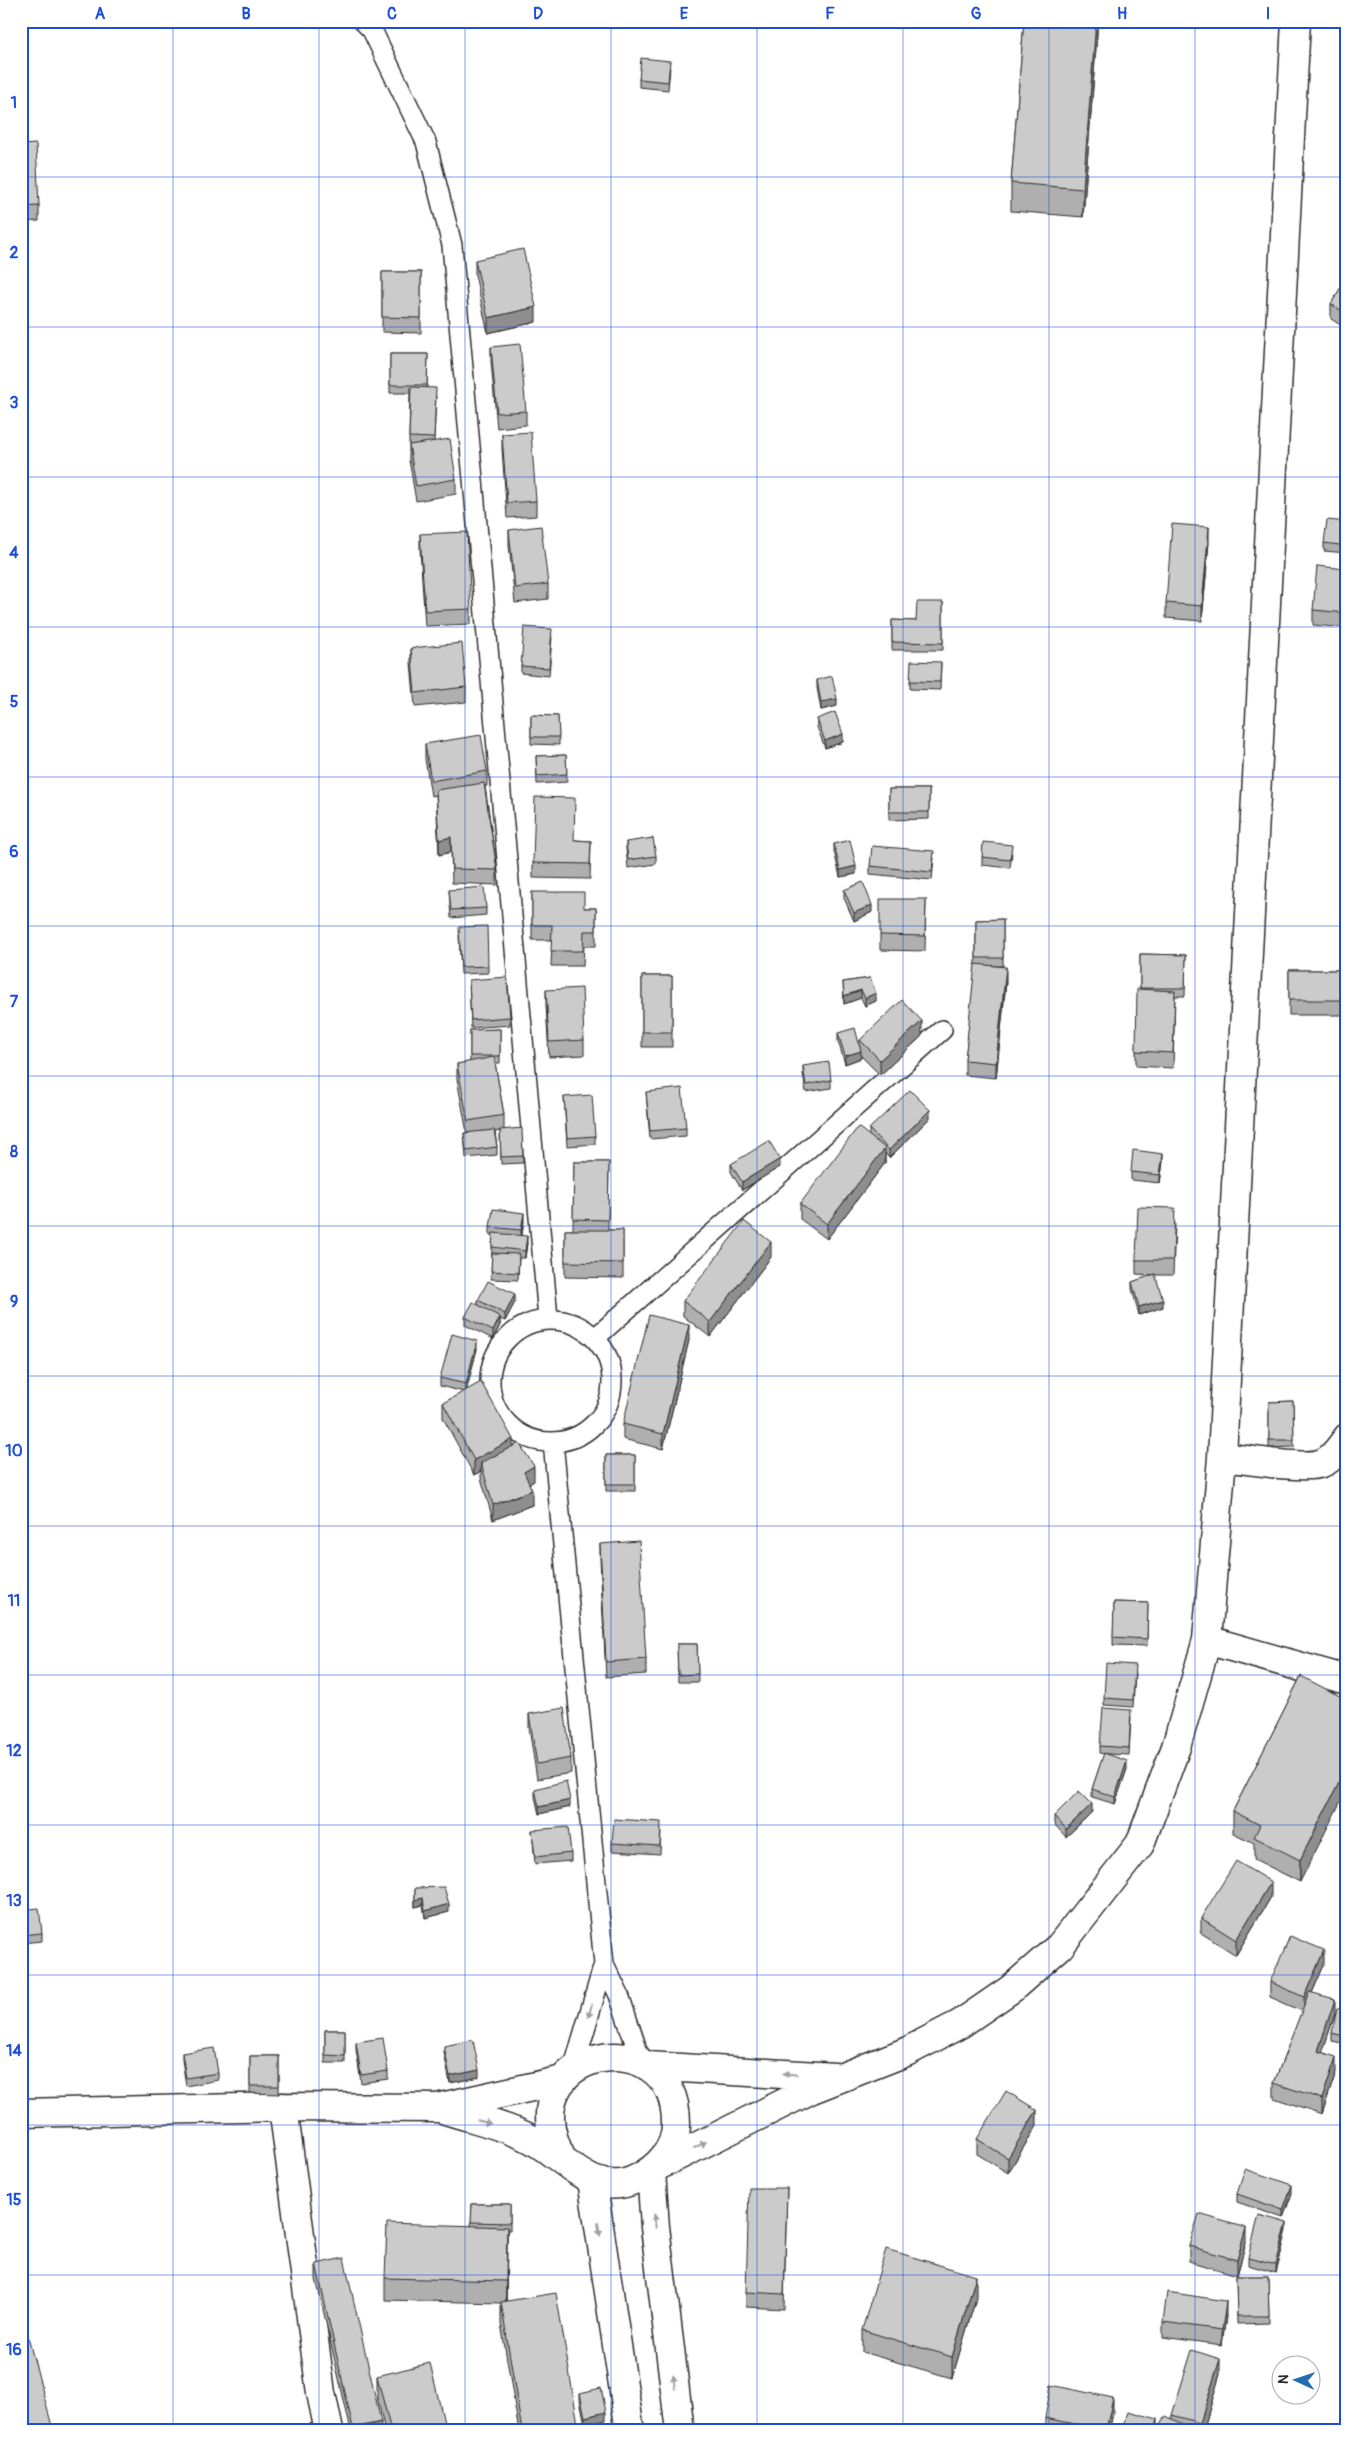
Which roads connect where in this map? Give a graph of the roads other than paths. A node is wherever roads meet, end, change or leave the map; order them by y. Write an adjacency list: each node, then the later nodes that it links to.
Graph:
1 (363, 21): 4 (lane)
2 (1296, 21): 8 (street)
3 (942, 1030): 5 (lane)
4 (548, 1318): 5 (lane); 7 (lane)
5 (596, 1338): 7 (lane)
6 (1347, 1438): 8 (street)
7 (552, 1442): 11 (lane)
8 (1222, 1457): 9 (street)
9 (1207, 1640): 10 (street); 14 (street)
10 (1347, 1680)
11 (604, 1964): 12 (lane); 13 (lane, one-way to 13)
12 (645, 2065): 13 (street); 14 (street, one-way to 12); 19 (street)
13 (568, 2075): 16 (street); 18 (street)
14 (838, 2077): 19 (street, one-way to 14)
15 (283, 2107): 16 (street); 17 (street); 21 (street)
16 (437, 2108): 18 (street, one-way to 18)
17 (21, 2113)
18 (562, 2159): 20 (street)
19 (654, 2169): 20 (street); 23 (street, one-way to 19)
20 (592, 2180): 22 (street, one-way to 22)
21 (329, 2431)
22 (630, 2431)
23 (680, 2431)

